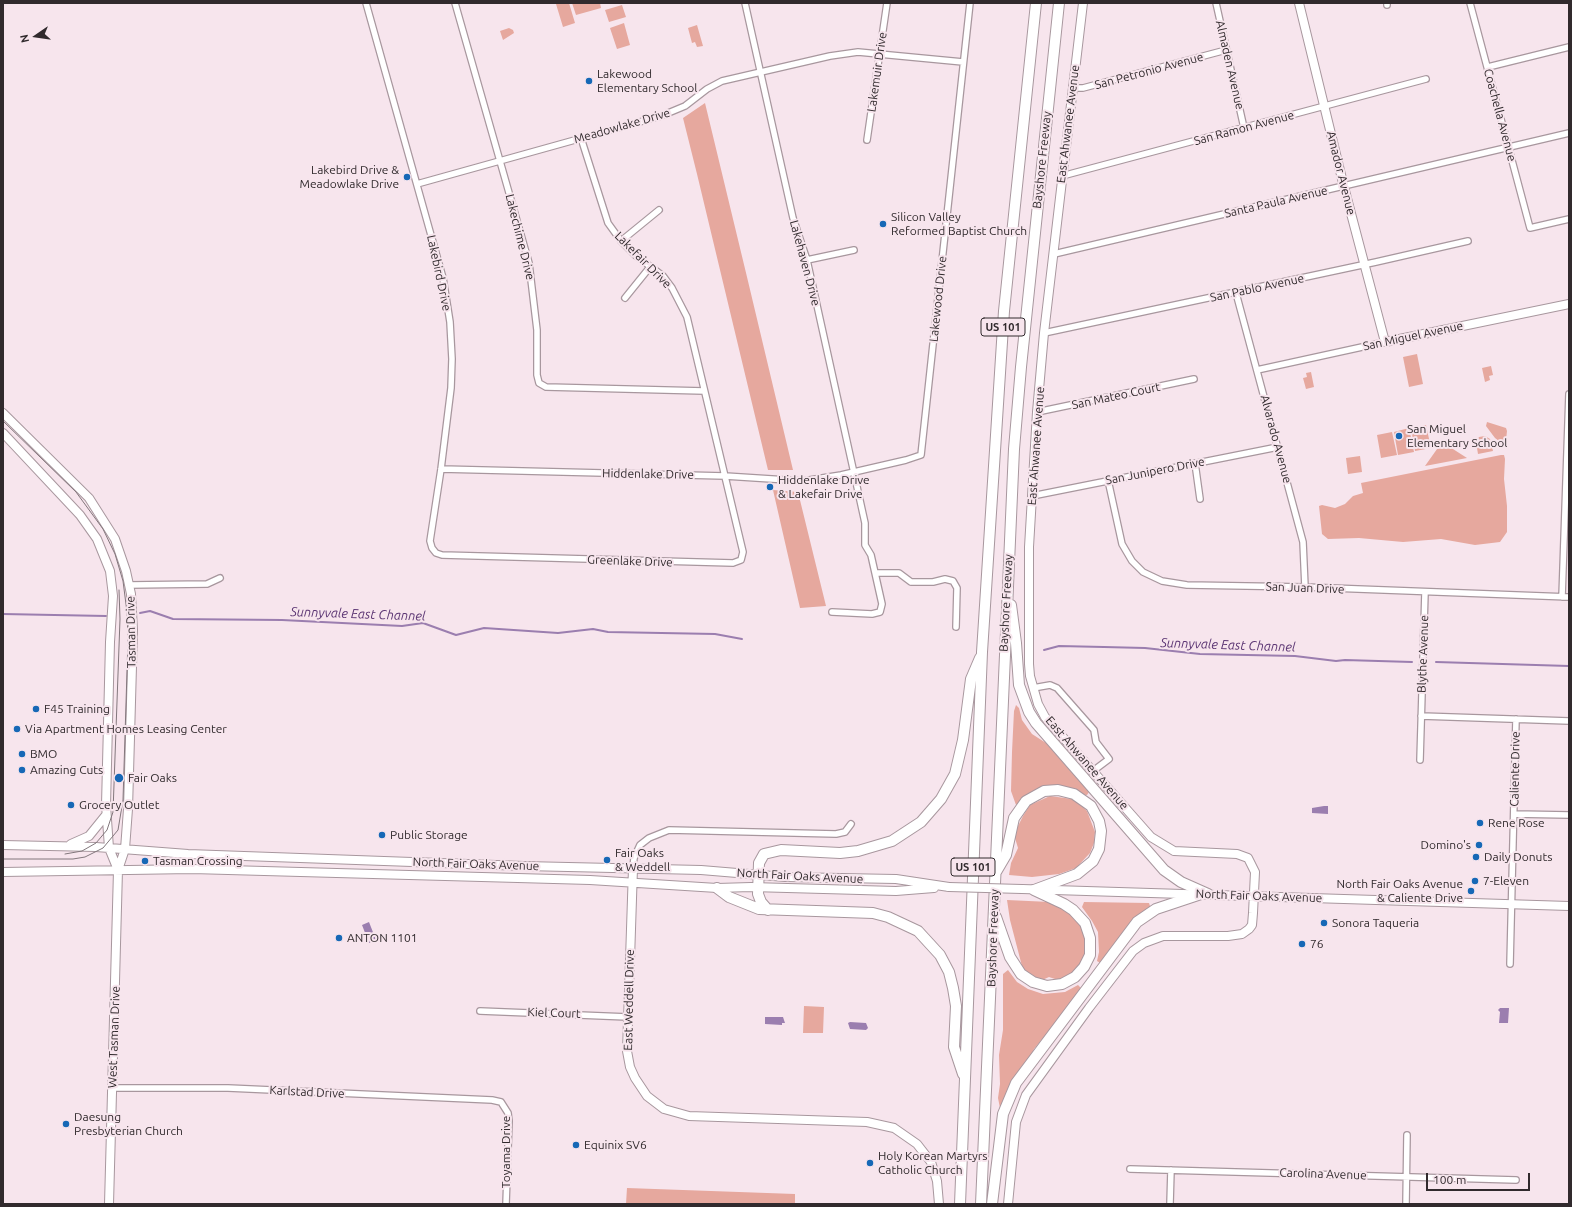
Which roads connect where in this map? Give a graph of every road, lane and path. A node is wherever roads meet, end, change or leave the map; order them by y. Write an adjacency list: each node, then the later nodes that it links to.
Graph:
1 (366, 3): 28 (street, Lakebird Drive)
2 (455, 3): 26 (street, Lakechime Drive)
3 (745, 3): 17 (street, Lakehaven Drive)
4 (887, 3): 14 (street, Lakemuir Drive)
5 (970, 3): 15 (street, Lakewood Drive)
6 (1036, 3): 70 (highway, Bayshore Freeway / US 101)
7 (1059, 3): 62 (highway, Bayshore Freeway / US 101)
8 (1083, 3): 19 (street, East Ahwanee Avenue)
9 (1216, 3): 13 (street, Almaden Avenue)
10 (1299, 3): 20 (street, Amador Avenue)
11 (1470, 3): 16 (street, Coachella Avenue)
12 (1569, 47): 16 (street)
13 (1226, 50): 19 (street, San Petronio Avenue); 21 (street, Almaden Avenue)
14 (881, 53): 15 (street, Meadowlake Drive); 17 (street, Meadowlake Drive); 24 (street, Lakemuir Drive)
15 (963, 62): 54 (street, Lakewood Drive)
16 (1488, 67): 25 (street, Coachella Avenue)
17 (760, 72): 23 (street, Meadowlake Drive); 36 (street, Lakehaven Drive)
18 (1426, 79): 20 (street, San Ramon Avenue)
19 (1072, 88): 27 (street, East Ahwanee Avenue)
20 (1324, 106): 21 (street, San Ramon Avenue); 29 (street, Amador Avenue)
21 (1244, 128): 27 (street, San Ramon Avenue)
22 (1569, 133): 25 (street, Santa Paula Avenue)
23 (581, 138): 26 (street, Meadowlake Drive); 33 (street, Lakefair Drive)
24 (867, 140)
25 (1509, 147): 29 (street, Santa Paula Avenue); 31 (street, Coachella Avenue)
26 (499, 161): 28 (street, Meadowlake Drive); 46 (street, Lakechime Drive)
27 (1062, 176): 35 (street, East Ahwanee Avenue)
28 (417, 184): 53 (street, Lakebird Drive)
29 (1344, 187): 35 (street, Santa Paula Avenue); 37 (street, Amador Avenue)
30 (659, 210): 33 (street)
31 (1569, 219)
32 (1468, 240): 37 (street, San Pablo Avenue)
33 (621, 241): 38 (street, Lakefair Drive)
34 (854, 250): 36 (street)
35 (1054, 254): 42 (street, East Ahwanee Avenue)
36 (807, 260): 54 (street, Lakehaven Drive)
37 (1365, 265): 39 (street, San Pablo Avenue); 43 (street, Amador Avenue)
38 (650, 267): 40 (street); 46 (street, Lakefair Drive)
39 (1236, 293): 42 (street, San Pablo Avenue); 44 (street, Alvarado Avenue)
40 (626, 298)
41 (1569, 304): 43 (street, San Miguel Avenue)
42 (1044, 333): 49 (street, East Ahwanee Avenue)
43 (1385, 342): 44 (street, San Miguel Avenue)
44 (1257, 370): 51 (street, Alvarado Avenue)
45 (1194, 379): 49 (street, San Mateo Court)
46 (704, 390): 55 (street, Lakefair Drive)
47 (1569, 394): 66 (street)
48 (3, 412): 63 (street, Tasman Drive)
49 (1037, 412): 57 (street, East Ahwanee Avenue)
50 (3, 433): 78 (street, Tasman Drive)
51 (1278, 447): 52 (street, San Junipero Drive); 64 (street, Alvarado Avenue)
52 (1195, 463): 56 (street, San Junipero Drive); 58 (street)
53 (442, 469): 55 (street, Hiddenlake Drive); 59 (street, Lakebird Drive)
54 (854, 472): 55 (street, Hiddenlake Drive); 60 (street, Lakehaven Drive)
55 (725, 476): 59 (street, Greenlake Drive)
56 (1108, 480): 57 (street, San Junipero Drive); 64 (street, San Juan Drive)
57 (1032, 496): 71 (street, East Ahwanee Avenue)
58 (1200, 498)
59 (434, 550)
60 (876, 573): 68 (street); 69 (street)
61 (220, 578): 63 (street)
62 (1007, 581): 88 (highway, Bayshore Freeway / US 101); 95 (highway)
63 (129, 585): 84 (street, Tasman Drive)
64 (1305, 587): 65 (street, San Juan Drive)
65 (1425, 592): 66 (street, San Juan Drive); 72 (street, Blythe Avenue)
66 (1562, 597): 67 (street, San Juan Drive)
67 (1569, 598)
68 (832, 612)
69 (956, 626)
70 (982, 652): 89 (highway); 104 (highway, Bayshore Freeway / US 101)
71 (1033, 688): 76 (street, East Ahwanee Avenue); 76 (street)
72 (1421, 716): 73 (street); 75 (street, Blythe Avenue)
73 (1516, 719): 74 (street); 77 (street, Caliente Drive)
74 (1569, 721)
75 (1420, 760)
76 (1093, 771): 96 (street, East Ahwanee Avenue)
77 (1514, 814): 79 (street); 97 (street, Caliente Drive)
78 (106, 815): 82 (street); 83 (street, Tasman Drive)
79 (1569, 815)
80 (852, 824): 85 (street, East Weddell Drive)
81 (3, 845): 82 (street, North Fair Oaks Avenue)
82 (60, 846): 83 (street, North Fair Oaks Avenue)
83 (109, 848): 84 (street, North Fair Oaks Avenue); 86 (street, West Tasman Drive)
84 (125, 849): 85 (street, North Fair Oaks Avenue); 86 (street, West Tasman Drive)
85 (633, 868): 89 (street, North Fair Oaks Avenue); 90 (street, East Weddell Drive)
86 (118, 870): 87 (street, North Fair Oaks Avenue); 90 (street, North Fair Oaks Avenue); 105 (street, West Tasman Drive)
87 (3, 872)
88 (995, 873): 94 (highway); 100 (highway, Bayshore Freeway / US 101)
89 (759, 875): 91 (highway); 92 (street, North Fair Oaks Avenue)
90 (633, 883): 93 (street, North Fair Oaks Avenue); 103 (street, East Weddell Drive)
91 (758, 887): 92 (street, North Fair Oaks Avenue); 93 (street, North Fair Oaks Avenue); 99 (highway)
92 (949, 887): 94 (street, North Fair Oaks Avenue, bridge)
93 (716, 888): 99 (highway)
94 (1034, 890): 95 (street, North Fair Oaks Avenue); 100 (highway)
95 (1204, 894): 96 (street, North Fair Oaks Avenue); 117 (highway)
96 (1254, 896): 97 (street, North Fair Oaks Avenue); 118 (street, East Ahwanee Avenue)
97 (1512, 904): 98 (street, North Fair Oaks Avenue); 101 (street, Caliente Drive)
98 (1569, 906)
99 (768, 910): 104 (highway)
100 (994, 912): 116 (highway, Bayshore Freeway / US 101)
101 (1510, 964)
102 (480, 1011): 103 (street, Kiel Court)
103 (628, 1017): 114 (street, East Weddell Drive)
104 (965, 1081): 115 (highway, Bayshore Freeway / US 101)
105 (112, 1088): 106 (street, Karlstad Drive); 112 (street, West Tasman Drive)
106 (501, 1102): 113 (street, Toyama Drive)
107 (1407, 1135): 110 (street)
108 (1130, 1169): 109 (street, Carolina Avenue)
109 (1171, 1170): 110 (street, Carolina Avenue); 119 (street)
110 (1406, 1177): 111 (street, Carolina Avenue); 120 (street)
111 (1516, 1180)
112 (109, 1204)
113 (506, 1204)
114 (939, 1204)
115 (960, 1204)
116 (981, 1204)
117 (992, 1204)
118 (1008, 1204)
119 (1170, 1204)
120 (1406, 1204)

